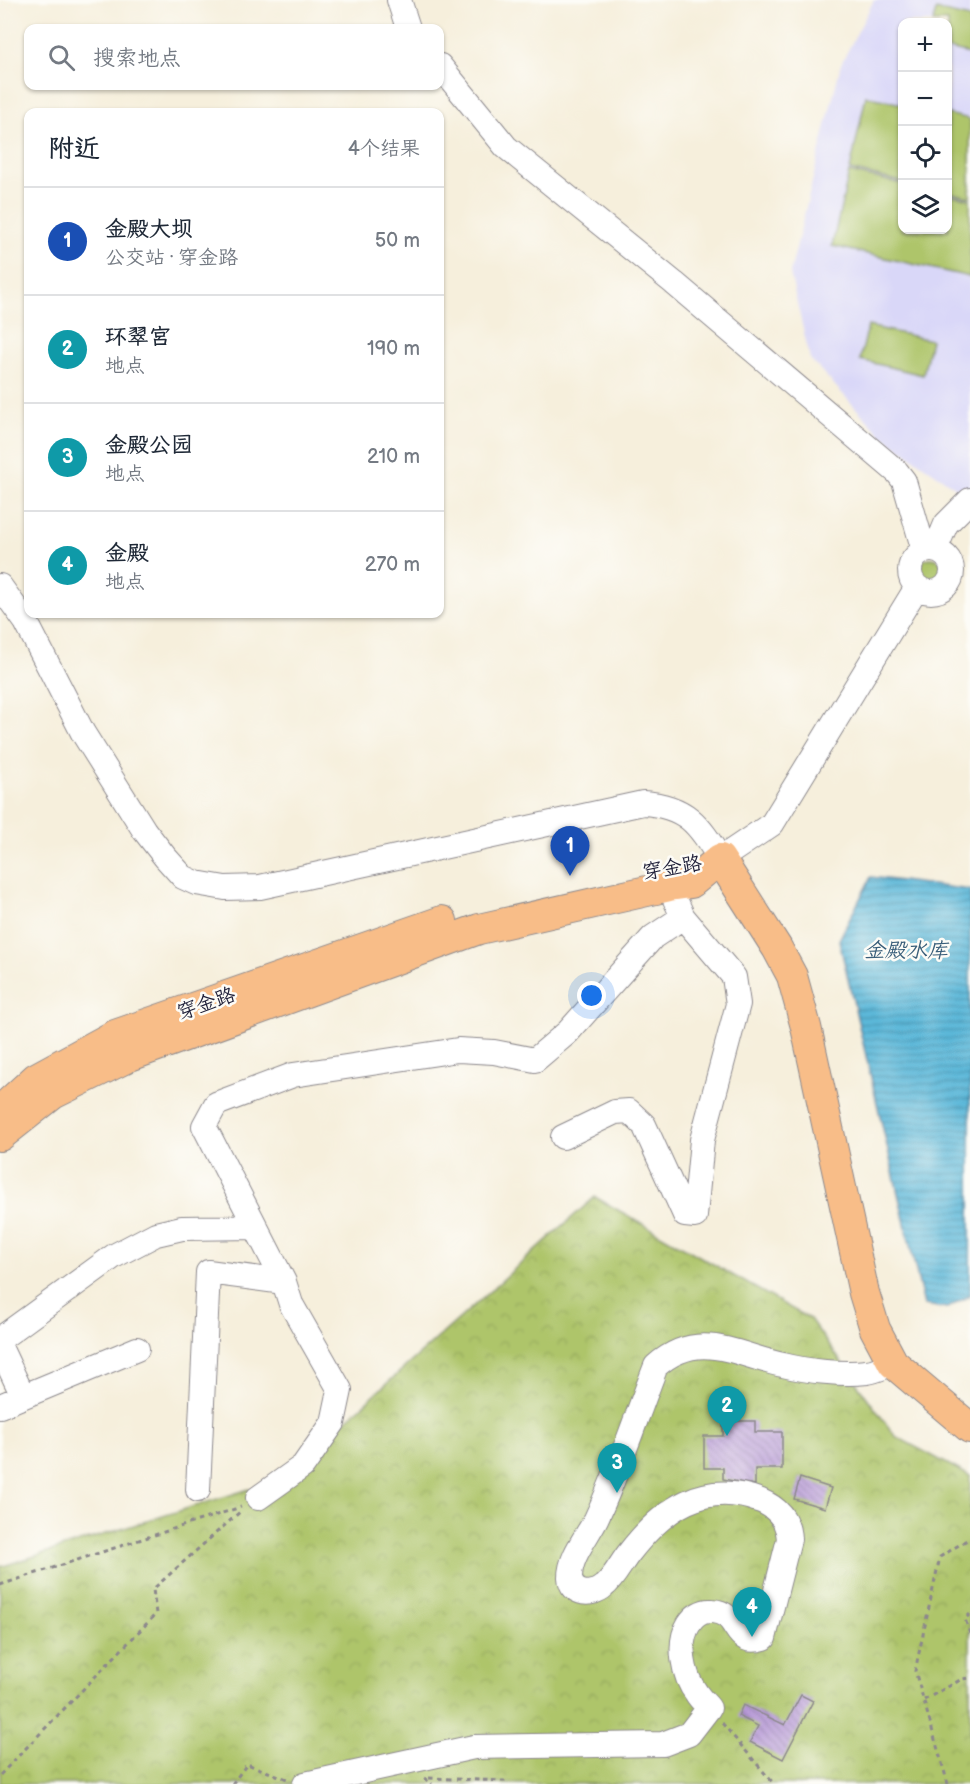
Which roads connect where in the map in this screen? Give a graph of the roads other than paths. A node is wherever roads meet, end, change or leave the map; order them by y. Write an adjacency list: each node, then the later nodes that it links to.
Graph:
1 (399, 0): 2 (street)
2 (407, 24)
3 (444, 71): 5 (street)
4 (969, 500): 5 (street)
5 (930, 551): 6 (street); 8 (street)
6 (961, 576): 8 (street)
7 (0, 586): 9 (street)
8 (917, 587): 9 (street)
9 (720, 859): 10 (main road, 穿金路); 12 (main road, 穿金路); 20 (main road)
10 (669, 886): 11 (street); 13 (main road, 穿金路)
11 (683, 917): 14 (street); 15 (street)
12 (0, 1111)
13 (0, 1136)
14 (563, 1137)
15 (255, 1227): 16 (street); 17 (street)
16 (284, 1282): 24 (street); 25 (street)
17 (0, 1339)
18 (0, 1347): 21 (street)
19 (136, 1349): 21 (street)
20 (889, 1355): 23 (main road); 26 (street)
21 (23, 1396): 22 (street)
22 (0, 1406)
23 (970, 1428)
24 (198, 1490)
25 (258, 1498)
26 (297, 1782)

